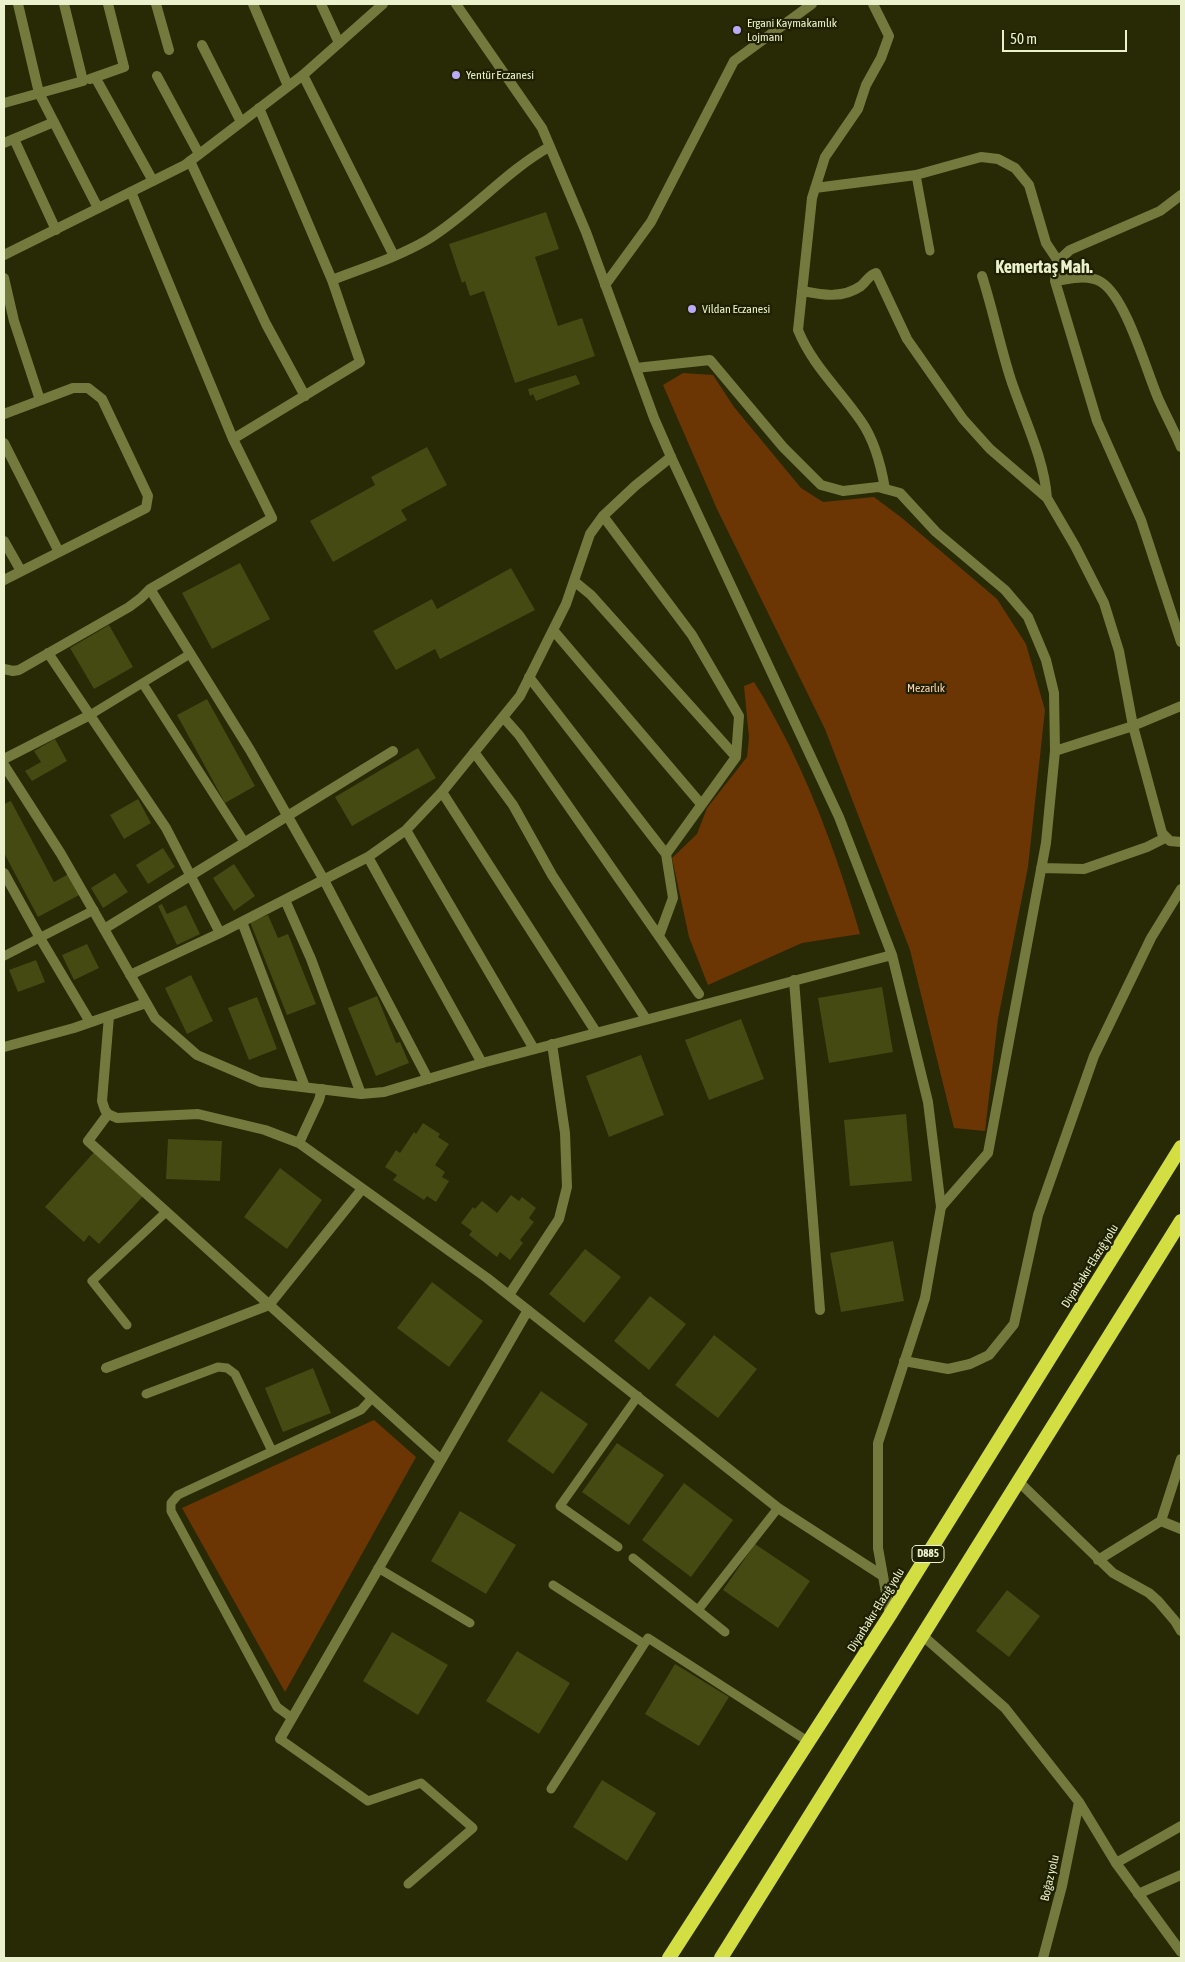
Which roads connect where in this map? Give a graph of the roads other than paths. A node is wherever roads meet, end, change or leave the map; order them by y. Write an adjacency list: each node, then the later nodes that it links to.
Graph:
1 (18, 4): 19 (street)
2 (64, 4): 17 (street)
3 (108, 4): 16 (street)
4 (156, 4): 13 (street)
5 (253, 4): 18 (street)
6 (322, 4): 11 (street)
7 (383, 4): 11 (street)
8 (456, 4): 26 (street)
9 (812, 4): 44 (street)
10 (873, 4): 31 (street)
11 (339, 43): 14 (street)
12 (202, 45): 23 (street)
13 (169, 50)
14 (303, 74): 18 (street); 38 (street)
15 (157, 76): 27 (street)
16 (95, 77): 17 (street); 30 (street)
17 (83, 81): 19 (street)
18 (288, 86): 21 (street)
19 (39, 93): 20 (street); 22 (street)
20 (4, 103)
21 (259, 108): 23 (street); 42 (street)
22 (54, 122): 24 (street); 34 (street)
23 (241, 122): 27 (street)
24 (14, 139): 25 (street); 35 (street)
25 (4, 143)
26 (550, 147): 38 (street); 44 (street)
27 (199, 154): 28 (street)
28 (190, 161): 30 (street); 47 (street)
29 (916, 175): 31 (street); 36 (lane); 39 (street)
30 (153, 180): 32 (street)
31 (815, 188): 45 (street)
32 (131, 192): 34 (street); 50 (street)
33 (1181, 195): 39 (street)
34 (98, 208): 35 (street)
35 (56, 230): 37 (street)
36 (930, 251)
37 (4, 255)
38 (394, 256): 42 (street)
39 (1058, 260): 43 (street)
40 (982, 276): 55 (street)
41 (4, 278): 48 (street)
42 (332, 280): 47 (street)
43 (1055, 281): 52 (street); 64 (street)
44 (605, 286): 46 (street)
45 (802, 290): 54 (street); 55 (street)
46 (636, 368): 53 (street); 54 (street)
47 (306, 396): 50 (street)
48 (40, 400): 49 (street); 58 (street)
49 (4, 414)
50 (233, 439): 62 (street)
51 (4, 443): 58 (street)
52 (1181, 446)
53 (671, 457): 56 (street); 101 (street)
54 (885, 489): 75 (street)
55 (1047, 498): 73 (street)
56 (603, 516): 61 (street); 77 (street)
57 (4, 541): 59 (street)
58 (59, 552): 59 (street)
59 (21, 571): 60 (street)
60 (4, 580)
61 (574, 581): 63 (street); 77 (street)
62 (150, 589): 65 (street); 66 (street)
63 (553, 630): 68 (street); 81 (street)
64 (1181, 642)
65 (48, 653): 67 (street); 71 (street)
66 (190, 654): 69 (lane); 82 (street)
67 (4, 669)
68 (529, 677): 72 (street); 87 (street)
69 (143, 684): 71 (lane); 86 (lane)
70 (1181, 706): 73 (street)
71 (90, 715): 78 (street); 91 (street)
72 (503, 717): 76 (street); 99 (street)
73 (1133, 726): 75 (street); 84 (street)
74 (393, 751): 82 (street)
75 (1055, 751): 89 (street)
76 (474, 752): 80 (street); 108 (street)
77 (736, 757): 81 (street)
78 (4, 759)
79 (4, 765): 95 (street)
80 (442, 792): 83 (street); 110 (street)
81 (701, 804): 87 (street)
82 (288, 817): 86 (street); 92 (street)
83 (406, 830): 88 (street); 113 (street)
84 (1165, 838): 85 (street); 89 (street)
85 (1181, 842)
86 (245, 843): 91 (street)
87 (666, 854): 99 (street)
88 (368, 857): 92 (street); 114 (street)
89 (1041, 868): 123 (street)
90 (4, 873): 100 (street)
91 (191, 877): 97 (street); 98 (street)
92 (324, 880): 94 (street); 115 (street)
93 (1181, 889): 131 (street)
94 (285, 900): 96 (street); 118 (street)
95 (94, 910): 97 (street); 100 (lane)
96 (242, 922): 98 (street); 116 (street)
97 (104, 929): 103 (street)
98 (220, 933): 103 (street)
99 (659, 936): 105 (street)
100 (40, 938): 102 (lane); 109 (street)
101 (892, 954): 104 (street); 123 (street)
102 (4, 956)
103 (130, 975): 106 (street)
104 (794, 980): 108 (street); 129 (street)
105 (699, 994)
106 (146, 1003): 107 (street); 116 (street)
107 (109, 1016): 109 (street); 119 (street)
108 (646, 1019): 110 (street)
109 (90, 1022): 112 (street)
110 (596, 1032): 111 (street)
111 (552, 1044): 113 (street); 126 (street)
112 (4, 1047)
113 (534, 1049): 114 (street)
114 (482, 1063): 115 (street)
115 (428, 1079): 118 (street)
116 (305, 1087): 117 (street)
117 (322, 1089): 118 (street); 120 (street)
118 (361, 1094)
119 (108, 1114): 120 (street); 124 (street)
120 (299, 1143): 122 (street)
121 (1181, 1146): 150 (highway, Diyarbakır-Elazığ yolu / D885)
122 (362, 1189): 126 (street); 127 (street)
123 (941, 1207): 131 (street)
124 (166, 1212): 127 (street); 130 (lane)
125 (1181, 1222): 139 (highway)
126 (509, 1295): 128 (street)
127 (269, 1305): 132 (street); 135 (street)
128 (528, 1310): 134 (street); 137 (street)
129 (820, 1310)
130 (127, 1325)
131 (904, 1361): 147 (street)
132 (106, 1368)
133 (146, 1394): 136 (lane)
134 (638, 1396): 140 (street); 143 (lane)
135 (372, 1398): 136 (lane); 137 (street)
136 (272, 1451): 156 (lane)
137 (441, 1460): 146 (street)
138 (1181, 1462): 141 (street)
139 (1019, 1482): 145 (street); 154 (highway)
140 (778, 1508): 147 (street); 149 (lane)
141 (1161, 1521): 142 (street); 145 (street)
142 (1181, 1529)
143 (618, 1547)
144 (633, 1558): 149 (lane)
145 (1098, 1560): 152 (street)
146 (378, 1568): 151 (lane); 156 (street)
147 (883, 1576): 150 (street)
148 (553, 1585): 155 (lane)
149 (698, 1610): 153 (lane)
150 (890, 1615): 158 (highway, Diyarbakır-Elazığ yolu / D885)
151 (470, 1623)
152 (1181, 1631)
153 (725, 1632)
154 (923, 1636): 160 (street); 168 (highway)
155 (644, 1644): 158 (lane); 159 (lane)
156 (292, 1718): 157 (street)
157 (280, 1739): 164 (lane)
158 (808, 1742): 167 (highway, Diyarbakır-Elazığ yolu / D885)
159 (551, 1789)
160 (1079, 1802): 162 (street); 169 (street, Boğaz yolu)
161 (1181, 1826): 162 (street)
162 (1116, 1863): 165 (street)
163 (1181, 1874): 165 (street)
164 (408, 1884)
165 (1138, 1894): 166 (street)
166 (1181, 1952)
167 (669, 1958)
168 (721, 1958)
169 (1043, 1958)

